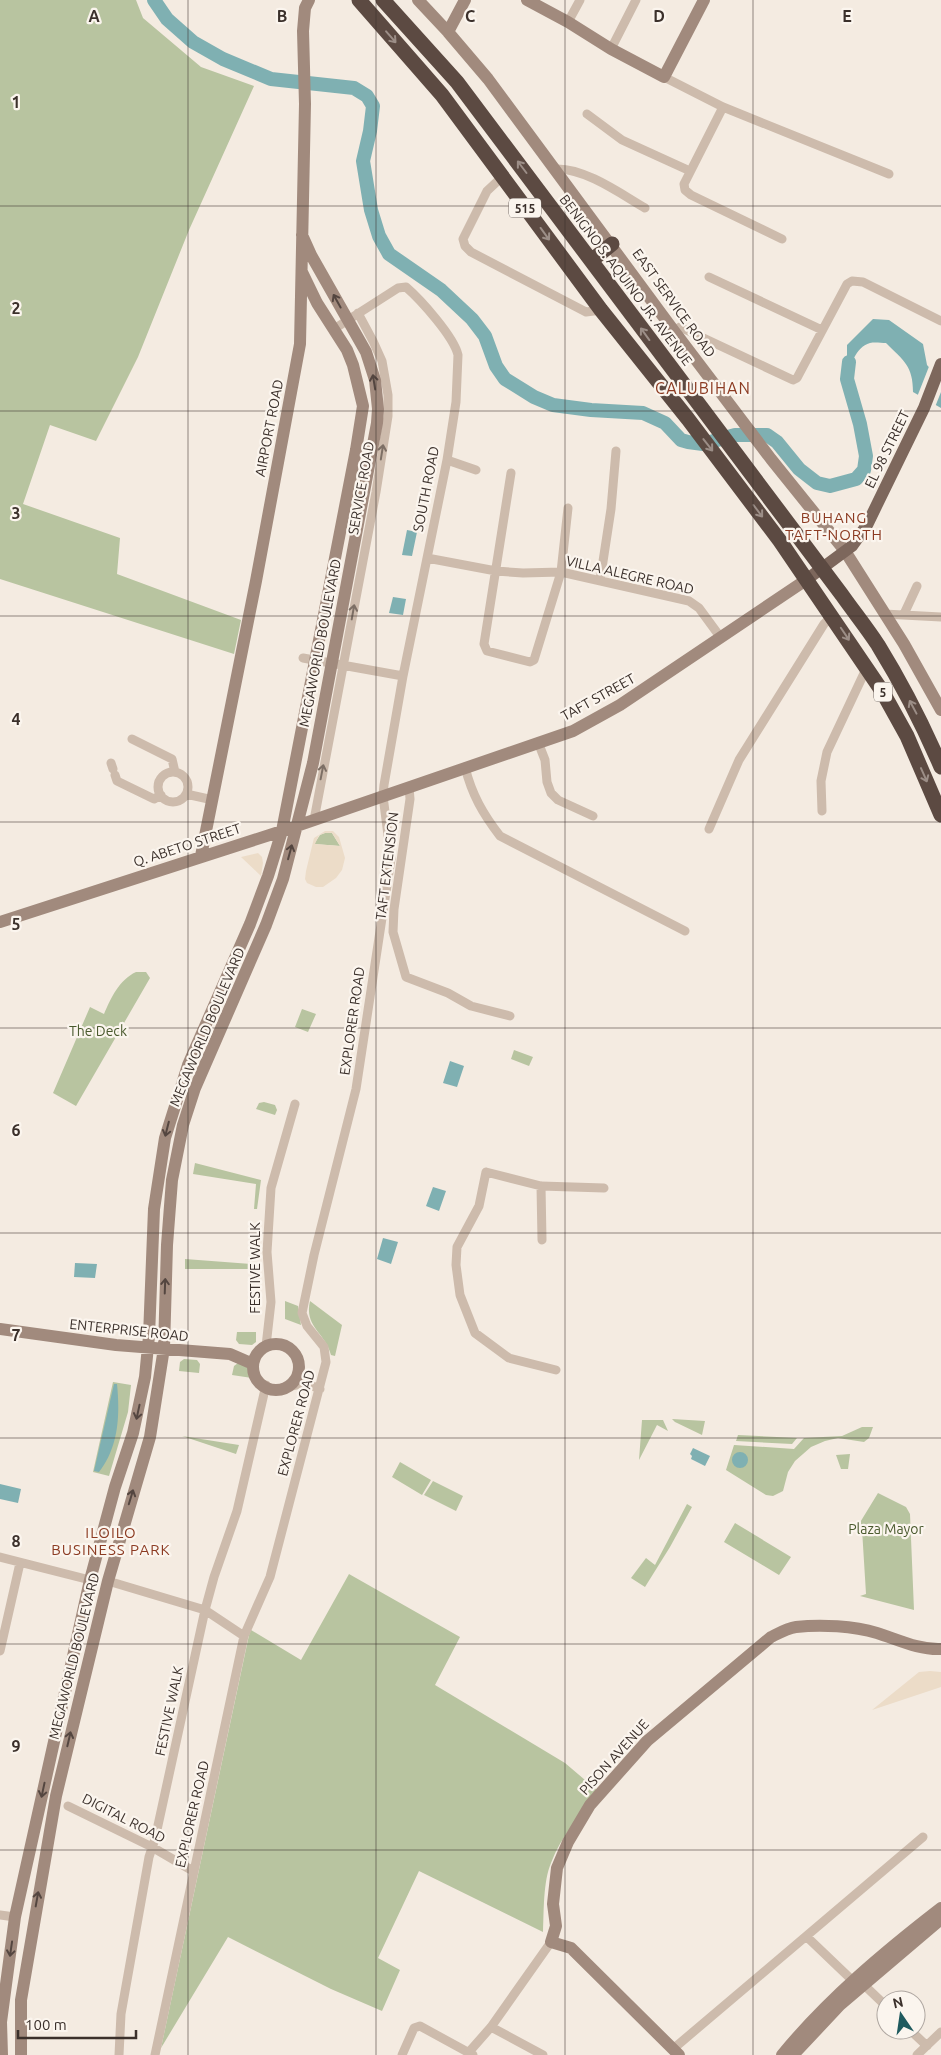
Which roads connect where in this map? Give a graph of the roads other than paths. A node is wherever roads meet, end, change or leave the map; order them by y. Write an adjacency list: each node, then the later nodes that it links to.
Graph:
1 (309, 0): 23 (main road, AIRPORT ROAD)
2 (359, 0): 14 (highway, 515, one-way to 14)
3 (383, 0): 12 (highway, BENIGNO S. AQUINO JR. AVENUE / 515)
4 (418, 0): 11 (main road, EAST SERVICE ROAD)
5 (465, 0): 11 (main road)
6 (528, 0): 10 (main road)
7 (580, 0): 10 (street)
8 (636, 0): 13 (street)
9 (704, 0): 15 (main road)
10 (568, 22): 13 (main road)
11 (448, 32): 18 (main road, EAST SERVICE ROAD)
12 (421, 44): 14 (highway); 26 (highway, BENIGNO S. AQUINO JR. AVENUE / 515, one-way to 12)
13 (610, 49): 15 (main road)
14 (407, 55): 21 (highway, 515)
15 (664, 77): 16 (street)
16 (723, 107): 19 (street); 20 (street)
17 (586, 114): 19 (street)
18 (556, 169): 22 (street); 25 (main road, EAST SERVICE ROAD)
19 (690, 171): 24 (street)
20 (889, 174)
21 (502, 177): 29 (highway, 515, one-way to 29); 29 (street)
22 (645, 208)
23 (302, 235): 27 (main road, AIRPORT ROAD); 30 (main road, MEGAWORLD BOULEVARD, one-way to 23)
24 (782, 240)
25 (612, 244): 26 (highway); 34 (main road, EAST SERVICE ROAD)
26 (592, 260): 36 (highway, BENIGNO S. AQUINO JR. AVENUE / 515, one-way to 26)
27 (302, 272): 32 (main road, MEGAWORLD BOULEVARD); 79 (main road, AIRPORT ROAD)
28 (709, 277): 33 (street)
29 (601, 310): 39 (highway, 515)
30 (353, 316): 32 (street, SOUTH ROAD); 35 (main road, MEGAWORLD BOULEVARD); 41 (street, SOUTH ROAD); 61 (street, SERVICE ROAD, one-way to 30)
31 (941, 321): 33 (street)
32 (334, 330): 38 (main road, MEGAWORLD BOULEVARD)
33 (822, 330): 34 (street)
34 (674, 331): 45 (main road, EAST SERVICE ROAD)
35 (368, 359): 38 (main road); 58 (main road, MEGAWORLD BOULEVARD, one-way to 35)
36 (665, 361): 39 (highway); 47 (highway, BENIGNO S. AQUINO JR. AVENUE / 515)
37 (941, 364): 45 (main road, EL 98 STREET)
38 (353, 365): 56 (main road, MEGAWORLD BOULEVARD)
39 (650, 372): 50 (highway, 515, one-way to 50)
40 (616, 452): 51 (street)
41 (447, 460): 42 (street); 46 (street, SOUTH ROAD)
42 (476, 470)
43 (511, 473): 48 (street)
44 (568, 508): 49 (street)
45 (845, 551): 47 (main road, EL 98 STREET); 53 (main road, EAST SERVICE ROAD)
46 (427, 558): 48 (street, VILLA ALEGRE ROAD); 63 (street, SOUTH ROAD)
47 (822, 569): 50 (main road, EL 98 STREET); 70 (highway, BENIGNO S. AQUINO JR. AVENUE / 5, one-way to 47)
48 (496, 571): 49 (street, VILLA ALEGRE ROAD); 49 (street)
49 (561, 572): 51 (street, VILLA ALEGRE ROAD)
50 (806, 580): 55 (highway, 5); 59 (main road, TAFT STREET)
51 (600, 581): 59 (street, VILLA ALEGRE ROAD)
52 (916, 586): 54 (street)
53 (884, 614): 54 (street); 66 (main road, EAST SERVICE ROAD)
54 (904, 614): 57 (street)
55 (832, 616): 62 (highway, 5, one-way to 62); 85 (street)
56 (324, 617): 58 (main road); 60 (main road, MEGAWORLD BOULEVARD)
57 (941, 617)
58 (341, 618): 61 (main road, MEGAWORLD BOULEVARD)
59 (721, 638): 68 (main road, TAFT STREET)
60 (310, 659): 61 (street); 64 (main road, MEGAWORLD BOULEVARD)
61 (338, 664): 63 (street); 65 (main road, MEGAWORLD BOULEVARD); 83 (street, SERVICE ROAD, one-way to 61)
62 (867, 667): 80 (street); 81 (highway, 5, one-way to 81)
63 (402, 676): 78 (street, SOUTH ROAD)
64 (309, 697): 65 (main road); 73 (main road, MEGAWORLD BOULEVARD)
65 (324, 700): 75 (main road, MEGAWORLD BOULEVARD)
66 (941, 710)
67 (132, 739): 72 (street)
68 (538, 742): 69 (main road, TAFT STREET); 82 (street)
69 (466, 767): 74 (main road, TAFT STREET); 91 (street)
70 (941, 767)
71 (113, 769): 77 (street)
72 (175, 772): 76 (street); 77 (street)
73 (291, 786): 75 (main road); 86 (main road, MEGAWORLD BOULEVARD)
74 (409, 787): 78 (main road, TAFT STREET); 92 (street, TAFT EXTENSION)
75 (306, 789): 84 (main road, MEGAWORLD BOULEVARD)
76 (186, 794): 77 (street); 79 (street)
77 (161, 796)
78 (383, 796): 83 (main road, Q. ABETO STREET); 109 (street, EXPLORER ROAD)
79 (213, 800): 87 (main road, AIRPORT ROAD)
80 (822, 811)
81 (941, 815)
82 (593, 816)
83 (314, 820): 84 (main road, Q. ABETO STREET)
84 (298, 825): 86 (main road, Q. ABETO STREET); 89 (main road, MEGAWORLD BOULEVARD, one-way to 84)
85 (709, 829)
86 (282, 831): 87 (main road, Q. ABETO STREET); 88 (main road, MEGAWORLD BOULEVARD)
87 (201, 856): 90 (main road, Q. ABETO STREET)
88 (269, 874): 89 (main road); 98 (main road, MEGAWORLD BOULEVARD, one-way to 98)
89 (283, 879): 97 (main road, MEGAWORLD BOULEVARD, one-way to 89)
90 (0, 922)
91 (685, 931)
92 (510, 1016)
93 (295, 1104): 100 (street, FESTIVE WALK)
94 (541, 1186): 95 (street); 96 (street); 104 (street)
95 (604, 1188)
96 (542, 1240)
97 (164, 1307): 98 (main road); 102 (main road, MEGAWORLD BOULEVARD)
98 (149, 1308): 101 (main road, MEGAWORLD BOULEVARD)
99 (0, 1329): 101 (main road, ENTERPRISE ROAD)
100 (266, 1346): 103 (main road); 108 (main road)
101 (148, 1347): 102 (main road, ENTERPRISE ROAD); 105 (main road, MEGAWORLD BOULEVARD)
102 (164, 1348): 103 (main road, ENTERPRISE ROAD); 106 (main road, MEGAWORLD BOULEVARD)
103 (252, 1364): 107 (main road)
104 (556, 1370)
105 (145, 1377): 106 (main road); 112 (main road, MEGAWORLD BOULEVARD, one-way to 112)
106 (160, 1379): 113 (main road, MEGAWORLD BOULEVARD, one-way to 106)
107 (259, 1383): 108 (main road); 114 (street, FESTIVE WALK)
108 (287, 1387): 109 (street)
109 (320, 1389): 116 (street, EXPLORER ROAD)
110 (0, 1557): 111 (street)
111 (20, 1562): 112 (street); 115 (street)
112 (90, 1580): 125 (main road, MEGAWORLD BOULEVARD, one-way to 125)
113 (108, 1581): 114 (street); 138 (main road, MEGAWORLD BOULEVARD, one-way to 113)
114 (205, 1610): 116 (street); 121 (street, FESTIVE WALK)
115 (2, 1634): 118 (street)
116 (244, 1636): 122 (street, EXPLORER ROAD)
117 (941, 1650): 128 (main road, PISON AVENUE)
118 (0, 1651)
119 (68, 1806): 121 (street, DIGITAL ROAD)
120 (923, 1837): 127 (street)
121 (152, 1847): 122 (street, DIGITAL ROAD); 139 (street, FESTIVE WALK)
122 (193, 1871): 140 (street, EXPLORER ROAD)
123 (941, 1908): 129 (main road)
124 (0, 1916): 125 (street)
125 (15, 1917): 137 (main road, MEGAWORLD BOULEVARD, one-way to 137)
126 (941, 1919): 129 (main road)
127 (807, 1937): 129 (street); 135 (street)
128 (551, 1942): 131 (street); 135 (main road)
129 (858, 1982): 130 (street); 143 (main road); 144 (main road)
130 (876, 1997)
131 (491, 2027): 136 (street); 142 (street)
132 (941, 2032): 134 (street)
133 (921, 2040): 134 (street)
134 (927, 2046): 145 (street)
135 (676, 2052)
136 (471, 2054): 141 (street)
137 (2, 2055)
138 (21, 2055)
139 (119, 2055)
140 (155, 2055)
141 (402, 2055)
142 (543, 2055)
143 (782, 2055)
144 (793, 2055)
145 (917, 2055)

